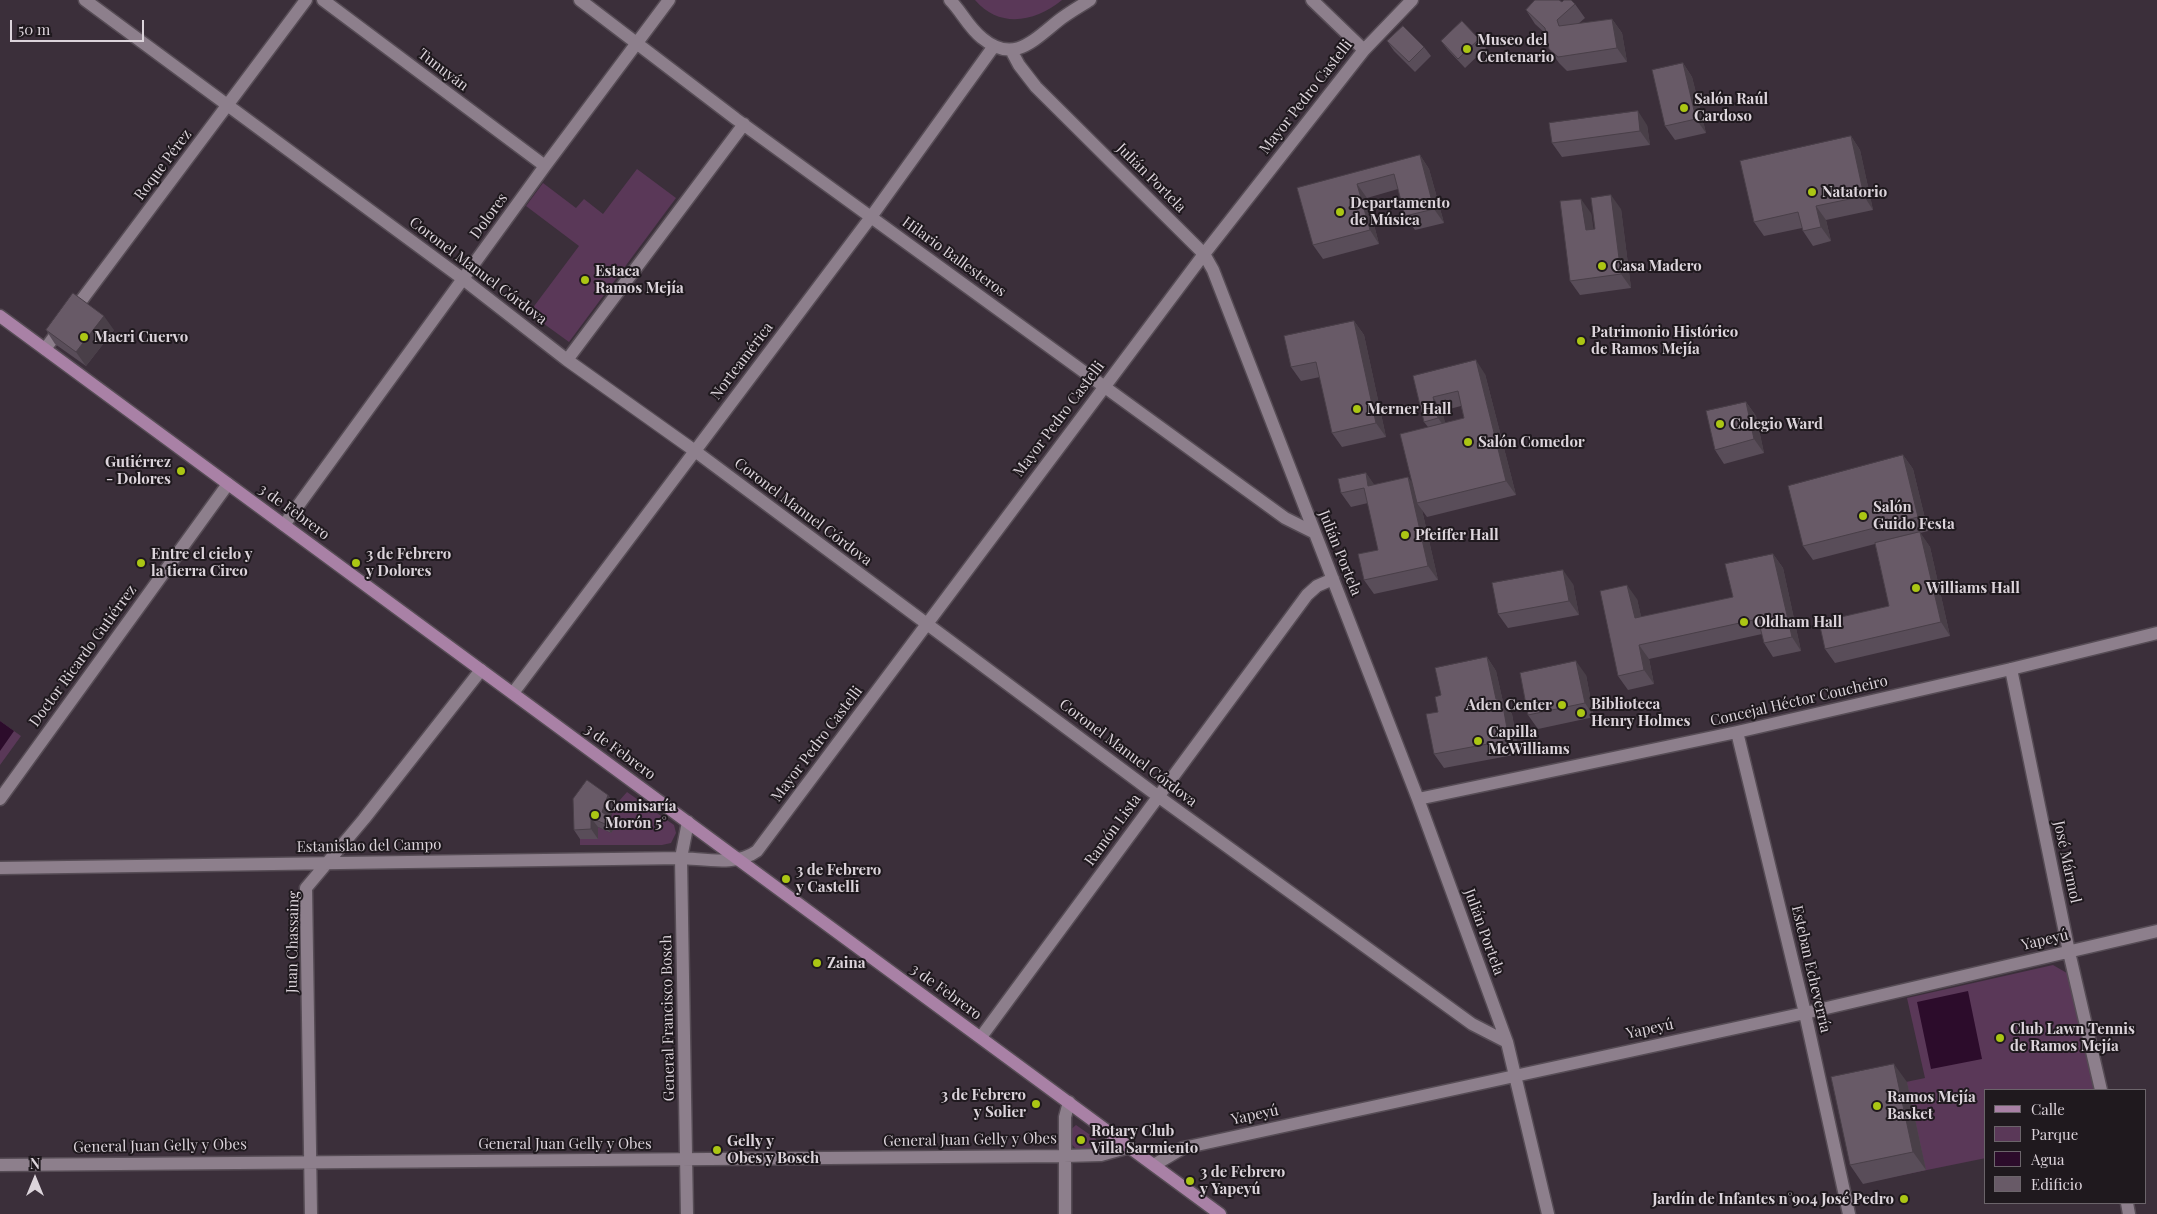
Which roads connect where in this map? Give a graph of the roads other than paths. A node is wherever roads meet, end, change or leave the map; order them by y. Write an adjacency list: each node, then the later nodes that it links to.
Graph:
1 (85, 0): 16 (street, Coronel Manuel Córdova)
2 (306, 0): 16 (street, Roque Pérez)
3 (323, 0): 18 (street, Tunuyán)
4 (580, 0): 12 (street, Hilario Ballesteros)
5 (670, 0): 12 (street, Dolores)
6 (1075, 0): 11 (street)
7 (1090, 0): 11 (street)
8 (1312, 0): 15 (street)
9 (1412, 0): 15 (street, Mayor Pedro Castelli)
10 (955, 3): 13 (street)
11 (1067, 14): 14 (street)
12 (638, 43): 17 (street, Hilario Ballesteros); 18 (street, Dolores)
13 (994, 46): 14 (street); 19 (street, Norteamérica)
14 (1011, 50): 20 (street, Julián Portela)
15 (1364, 50): 20 (street, Mayor Pedro Castelli)
16 (228, 106): 21 (street, Coronel Manuel Córdova); 23 (street, Roque Pérez)
17 (744, 124): 19 (street, Hilario Ballesteros); 24 (street)
18 (545, 166): 21 (street, Dolores)
19 (871, 217): 25 (street, Hilario Ballesteros); 26 (street, Norteamérica)
20 (1204, 254): 25 (street, Mayor Pedro Castelli); 29 (street, Julián Portela)
21 (463, 279): 24 (street, Coronel Manuel Córdova); 28 (street, Dolores)
22 (0, 316): 23 (main road, 3 de Febrero)
23 (45, 349): 27 (main road, 3 de Febrero)
24 (567, 360): 26 (street, Coronel Manuel Córdova)
25 (1103, 386): 29 (street, Hilario Ballesteros); 31 (street, Mayor Pedro Castelli)
26 (695, 451): 31 (street, Coronel Manuel Córdova); 35 (street, Norteamérica)
27 (228, 484): 28 (main road, 3 de Febrero); 38 (street, Doctor Ricardo Gutiérrez)
28 (284, 525): 34 (main road, 3 de Febrero)
29 (1313, 532): 30 (street, Julián Portela)
30 (1333, 579): 37 (street, Ramón Lista); 39 (street, Julián Portela)
31 (927, 624): 37 (street, Coronel Manuel Córdova); 42 (street, Mayor Pedro Castelli)
32 (2157, 632): 33 (street, Concejal Héctor Coucheiro)
33 (2011, 669): 36 (street, Concejal Héctor Coucheiro); 46 (street, José Mármol)
34 (481, 670): 35 (main road, 3 de Febrero); 43 (street, Juan Chassaing)
35 (513, 694): 40 (main road, 3 de Febrero)
36 (1737, 732): 39 (street, Concejal Héctor Coucheiro); 47 (street, Esteban Echeverría)
37 (1158, 797): 48 (street, Ramón Lista); 49 (street, Coronel Manuel Córdova)
38 (0, 799)
39 (1418, 799): 49 (street, Julián Portela)
40 (688, 822): 41 (street, General Francisco Bosch); 42 (main road, 3 de Febrero)
41 (681, 858): 42 (street, Estanislao del Campo); 43 (street, Estanislao del Campo); 55 (street, General Francisco Bosch)
42 (739, 860): 48 (main road, 3 de Febrero)
43 (326, 863): 44 (street, Estanislao del Campo); 56 (street, Juan Chassaing)
44 (0, 868)
45 (2157, 931): 46 (street, Yapeyú)
46 (2069, 952): 47 (street, Yapeyú); 51 (street, José Mármol)
47 (1805, 1012): 50 (street, Yapeyú); 64 (street, Esteban Echeverría)
48 (981, 1038): 52 (main road, 3 de Febrero)
49 (1507, 1042): 50 (street, Julián Portela)
50 (1516, 1074): 58 (street, Yapeyú); 63 (street, Julián Portela)
51 (2101, 1089)
52 (1069, 1102): 53 (main road, 3 de Febrero); 54 (street)
53 (1130, 1147): 54 (street, General Juan Gelly y Obes); 58 (main road, 3 de Febrero)
54 (1064, 1156): 55 (street, General Juan Gelly y Obes); 61 (street)
55 (686, 1160): 56 (street, General Juan Gelly y Obes); 60 (street, General Francisco Bosch)
56 (310, 1161): 57 (street, General Juan Gelly y Obes); 59 (street, Juan Chassaing)
57 (0, 1164)
58 (1154, 1165): 62 (main road, 3 de Febrero)
59 (311, 1214)
60 (687, 1214)
61 (1064, 1214)
62 (1220, 1214)
63 (1548, 1214)
64 (1849, 1214)

